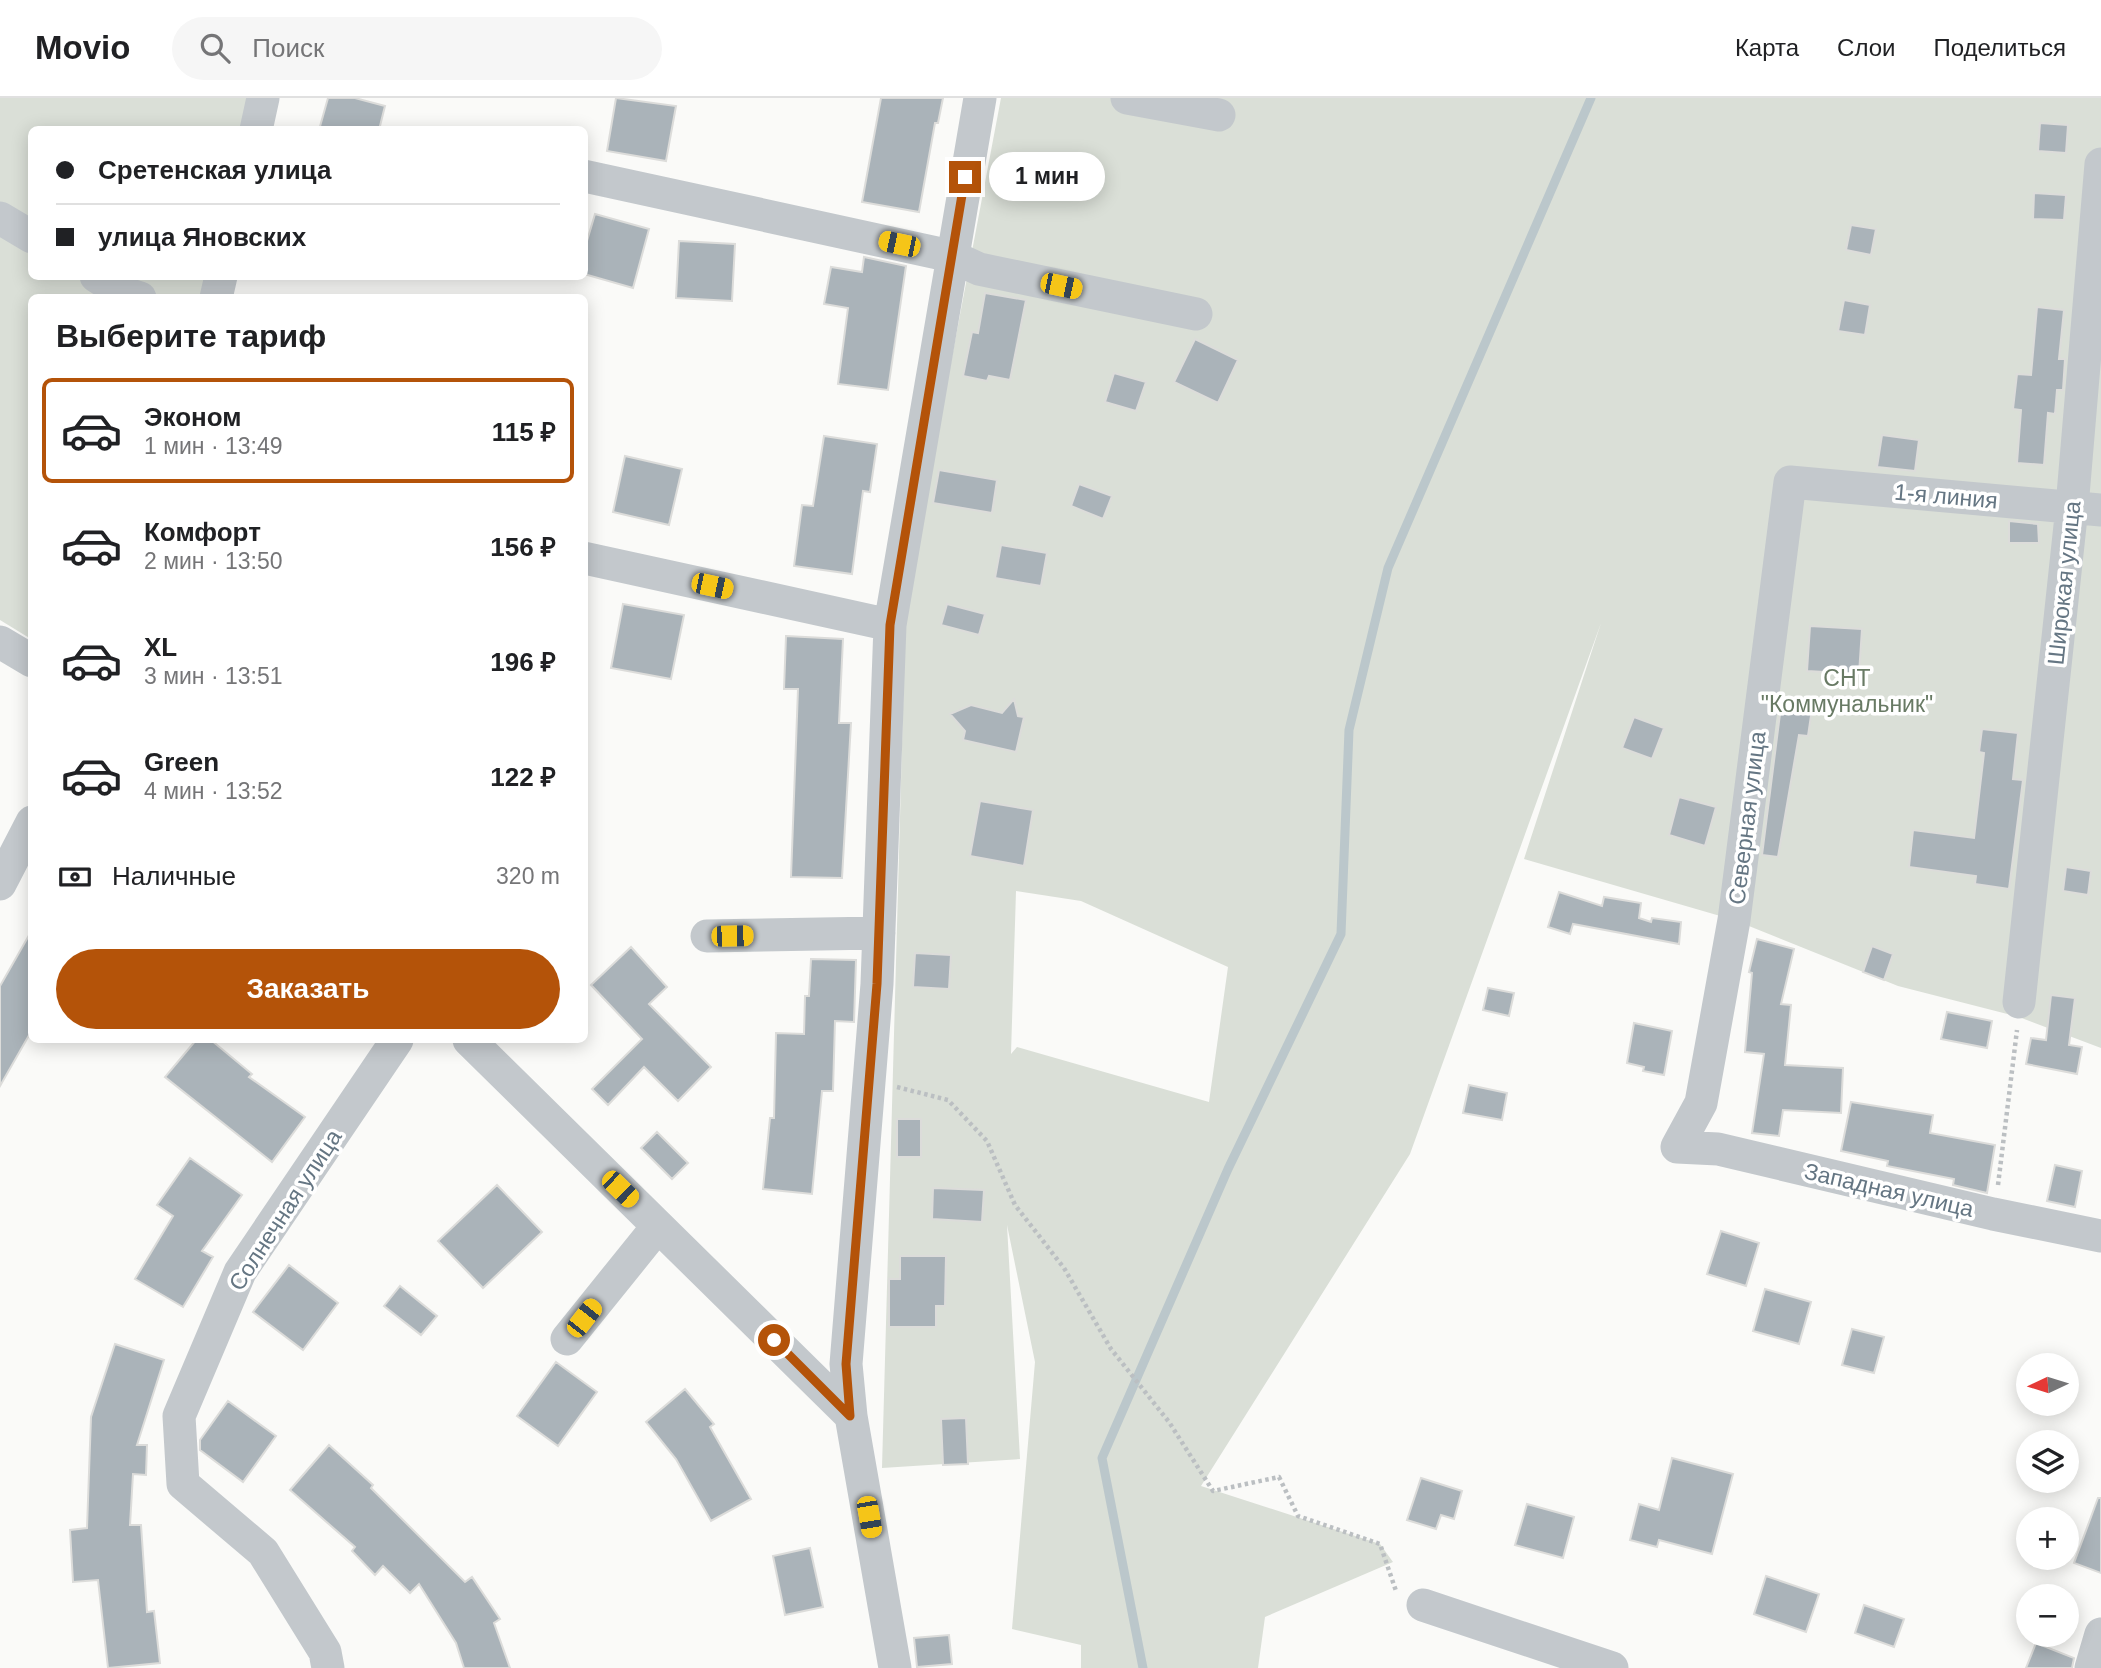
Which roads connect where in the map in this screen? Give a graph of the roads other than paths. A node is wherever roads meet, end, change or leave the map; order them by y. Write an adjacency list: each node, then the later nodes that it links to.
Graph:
1 (263, 98): 5 (street)
2 (980, 98): 10 (street)
3 (1127, 98): 4 (street)
4 (1219, 115)
5 (257, 126)
6 (2101, 164): 15 (street, Широкая улица)
7 (588, 177): 10 (street)
8 (0, 218): 9 (street)
9 (28, 235)
10 (951, 256): 13 (street); 17 (street)
11 (102, 280): 12 (street)
12 (127, 294)
13 (1196, 314)
14 (1790, 482): 15 (street, 1-я линия); 27 (street, Северная улица)
15 (2087, 509): 24 (street, Широкая улица)
16 (588, 559): 17 (street)
17 (890, 625): 22 (street)
18 (0, 642): 19 (street)
19 (28, 659)
20 (28, 830): 21 (street)
21 (0, 884)
22 (879, 933): 23 (street); 31 (street)
23 (707, 936)
24 (2020, 1002)
25 (395, 1043): 34 (street, Солнечная улица)
26 (472, 1043): 28 (street)
27 (1677, 1147): 29 (street, Западная улица)
28 (658, 1226): 30 (street); 31 (street)
29 (2101, 1236)
30 (567, 1339)
31 (850, 1416): 35 (street)
32 (1411, 1601): 36 (street)
33 (2101, 1634): 37 (street)
34 (328, 1668)
35 (895, 1668)
36 (1612, 1668)
37 (2091, 1668)

